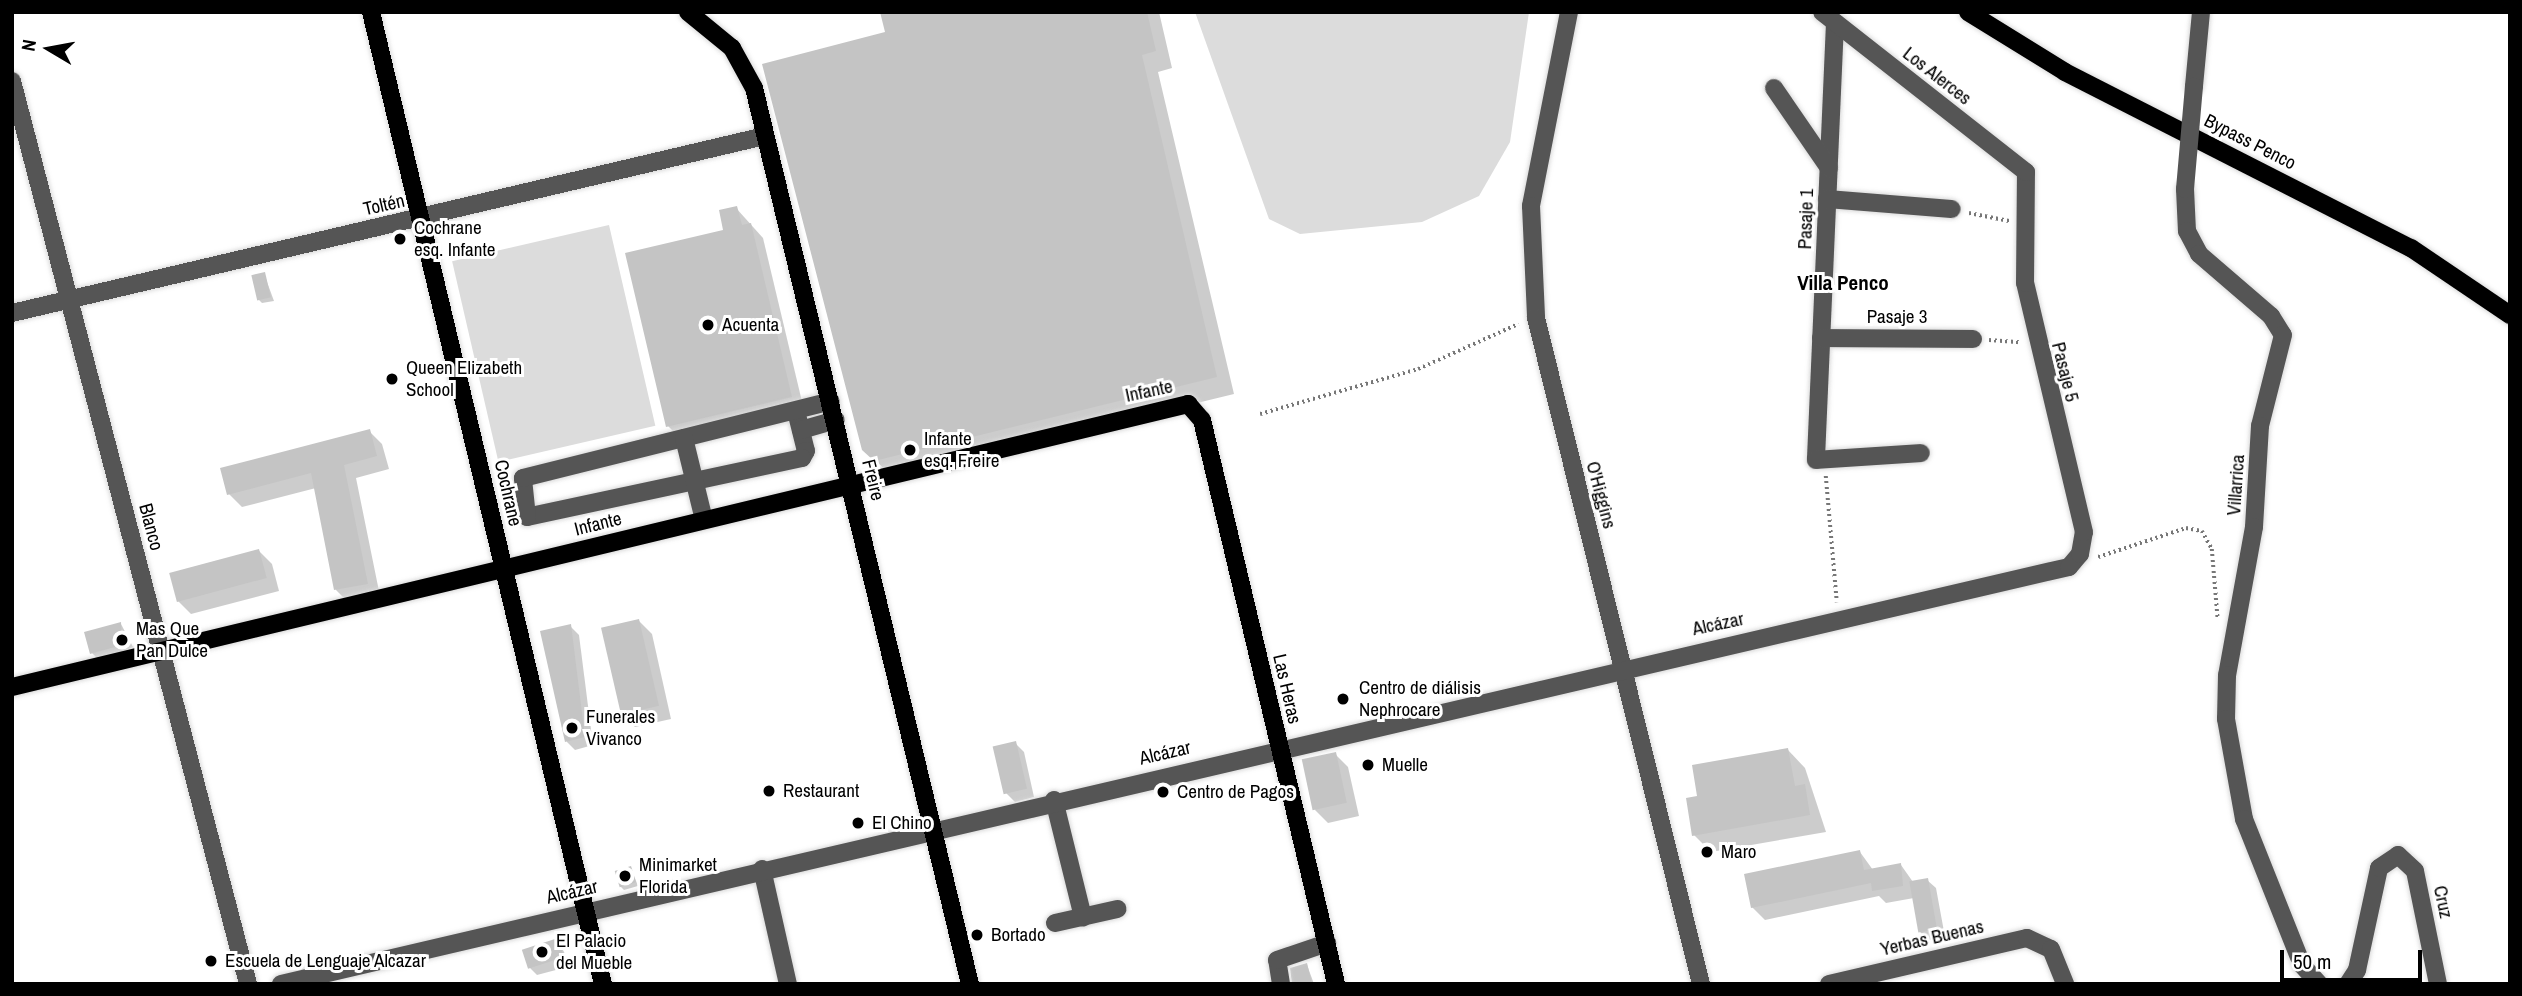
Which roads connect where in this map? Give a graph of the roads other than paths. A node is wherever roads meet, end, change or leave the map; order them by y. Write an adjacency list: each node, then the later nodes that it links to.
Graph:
1 (370, 12): 14 (main road, Cochrane)
2 (688, 12): 9 (main road, Freire)
3 (1569, 12): 33 (street, O'Higgins)
4 (1968, 12): 17 (main road, Bypass Penco)
5 (2201, 12): 54 (street, Villarrica, bridge)
6 (1828, 18): 10 (street, Pasaje 1); 11 (street, Los Alerces)
7 (12, 81): 15 (street, Blanco)
8 (1774, 88): 10 (street)
9 (765, 136): 14 (street, Toltén); 20 (main road, Freire)
10 (1829, 168): 12 (street, Pasaje 1)
11 (2026, 172): 30 (street, Pasaje 5)
12 (1828, 199): 13 (street); 18 (street, Pasaje 1)
13 (1952, 209)
14 (421, 217): 15 (street, Toltén); 31 (main road, Cochrane)
15 (70, 300): 16 (street, Toltén); 32 (street, Blanco)
16 (12, 313)
17 (2510, 315)
18 (1822, 338): 19 (street, Pasaje 3); 26 (street, Pasaje 1)
19 (1973, 339)
20 (831, 401): 22 (street); 23 (main road, Freire)
21 (1193, 406): 28 (main road, Infante); 35 (main road, Las Heras)
22 (796, 411): 24 (street); 25 (street)
23 (836, 421): 24 (street); 28 (main road, Freire)
24 (801, 430): 27 (street)
25 (684, 438): 27 (street); 27 (street)
26 (1921, 453)
27 (695, 483): 29 (street)
28 (852, 484): 29 (main road, Infante); 37 (main road, Freire)
29 (704, 520): 31 (main road, Infante)
30 (2068, 566): 33 (street, Alcázar)
31 (504, 569): 32 (main road, Infante); 40 (main road, Cochrane)
32 (161, 649): 34 (main road, Infante); 44 (street, Blanco)
33 (1625, 666): 35 (street, Alcázar); 51 (street, O'Higgins)
34 (12, 687)
35 (1280, 747): 36 (street, Alcázar); 43 (main road, Las Heras)
36 (1054, 800): 37 (street, Alcázar); 41 (street)
37 (934, 829): 38 (street, Alcázar); 48 (main road, Freire)
38 (762, 869): 40 (street, Alcázar); 47 (street)
39 (1117, 909): 41 (street)
40 (585, 910): 45 (street, Alcázar); 46 (main road, Cochrane)
41 (1083, 916): 42 (street)
42 (1055, 923)
43 (1327, 943): 49 (street); 50 (main road, Las Heras)
44 (248, 984)
45 (281, 984)
46 (603, 984)
47 (788, 984)
48 (971, 984)
49 (1281, 984)
50 (1336, 984)
51 (1702, 984)
52 (1829, 984): 53 (street, Yerbas Buenas)
53 (2064, 984)
54 (2319, 984)
55 (2348, 984): 56 (street, Cruz)
56 (2438, 984)

